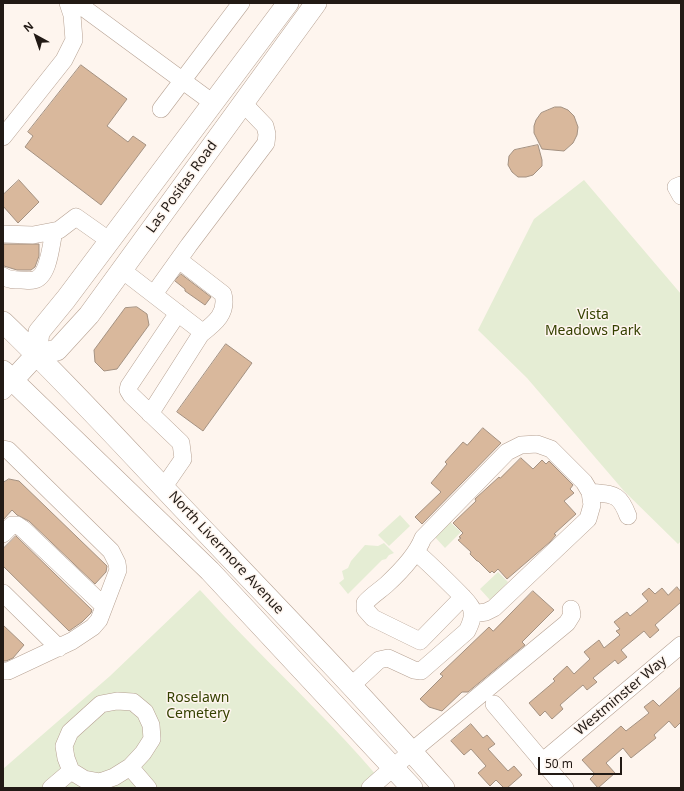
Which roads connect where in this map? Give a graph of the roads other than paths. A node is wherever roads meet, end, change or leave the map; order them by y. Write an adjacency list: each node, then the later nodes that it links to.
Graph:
1 (68, 3): 10 (street)
2 (77, 3): 6 (street)
3 (241, 3): 6 (street)
4 (288, 3): 7 (main road, Las Positas Road)
5 (316, 3): 8 (main road, Las Positas Road)
6 (183, 80): 7 (street); 9 (street)
7 (213, 103): 15 (main road, Las Positas Road)
8 (243, 103): 16 (street); 17 (main road, Las Positas Road)
9 (161, 109)
10 (3, 137)
11 (681, 185): 12 (street)
12 (681, 196)
13 (54, 231): 14 (street); 15 (street); 18 (street)
14 (3, 234)
15 (110, 241): 23 (main road, Las Positas Road)
16 (179, 260): 19 (street); 22 (street)
17 (122, 270): 19 (street); 23 (main road, Las Positas Road)
18 (3, 276)
19 (154, 294): 20 (street)
20 (178, 313): 22 (street); 25 (street)
21 (3, 322): 23 (main road, North Livermore Avenue)
22 (202, 334): 25 (street)
23 (36, 355): 24 (main road); 27 (main road, North Livermore Avenue)
24 (6, 381): 45 (main road, North Livermore Avenue)
25 (150, 414): 27 (street)
26 (3, 449): 34 (street)
27 (163, 488): 40 (main road, North Livermore Avenue)
28 (590, 492): 29 (street); 31 (street); 36 (street)
29 (628, 516)
30 (3, 534): 34 (street)
31 (416, 552): 33 (street); 33 (street)
32 (3, 593): 38 (street)
33 (463, 597): 36 (street)
34 (104, 606): 38 (street)
35 (571, 609): 42 (street)
36 (472, 614): 40 (street)
37 (681, 645): 43 (street, Westminster Way)
38 (59, 648): 39 (street)
39 (3, 671)
40 (351, 686): 42 (main road, North Livermore Avenue)
41 (494, 704): 43 (street)
42 (412, 751): 45 (street); 51 (main road, North Livermore Avenue)
43 (542, 762): 52 (street)
44 (130, 767): 46 (street); 46 (street); 48 (street)
45 (394, 767): 49 (street); 50 (main road, North Livermore Avenue)
46 (71, 771): 47 (street)
47 (51, 788)
48 (148, 788)
49 (370, 788)
50 (412, 788)
51 (444, 788)
52 (565, 788)

